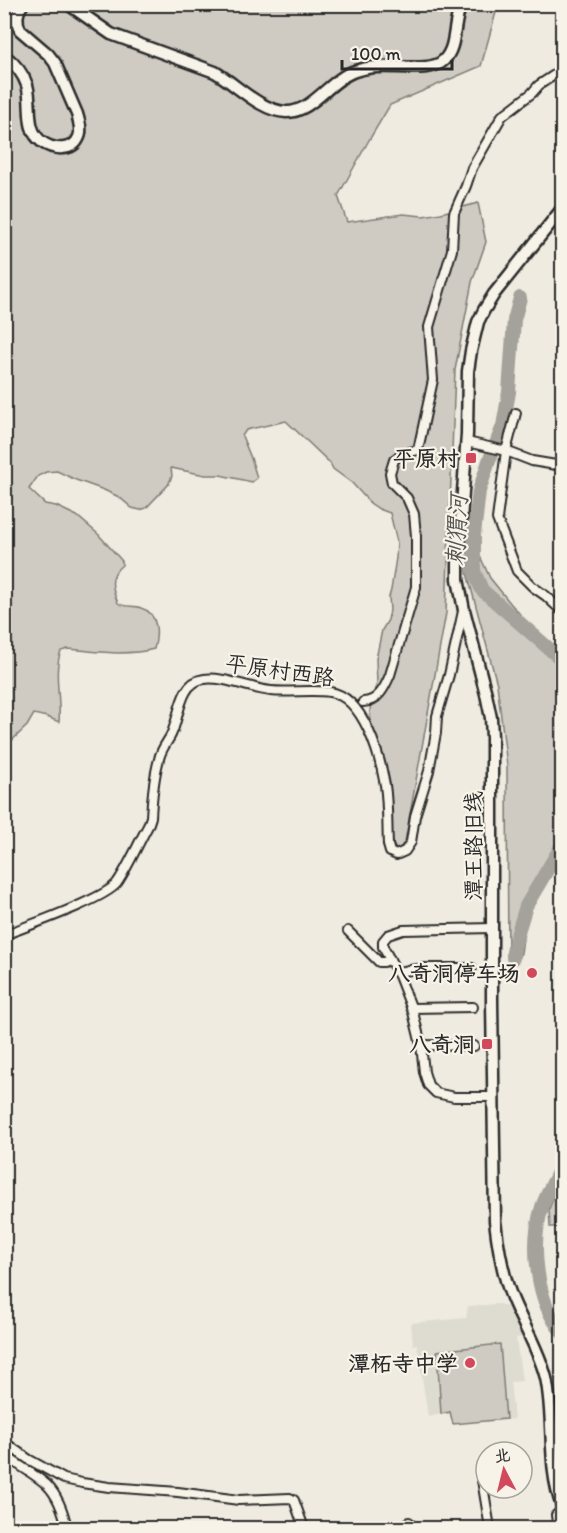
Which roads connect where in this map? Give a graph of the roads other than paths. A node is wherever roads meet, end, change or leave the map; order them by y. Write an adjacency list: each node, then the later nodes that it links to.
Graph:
1 (23, 4): 4 (main road)
2 (68, 4): 3 (main road)
3 (462, 4)
4 (4, 55)
5 (562, 70): 13 (street)
6 (562, 209): 8 (main road, 潭王路旧线)
7 (516, 413): 9 (street)
8 (467, 442): 9 (street); 11 (main road, 潭王路旧线)
9 (506, 451): 10 (street); 12 (street)
10 (562, 466)
11 (464, 610): 14 (main road, 潭王路旧线); 16 (street, 平原村西路)
12 (562, 611)
13 (363, 702)
14 (492, 928): 17 (street); 24 (main road, 潭王路旧线)
15 (348, 931): 17 (street)
16 (4, 935)
17 (390, 959): 19 (street)
18 (472, 968): 19 (street)
19 (397, 972): 21 (street)
20 (473, 1007): 21 (street)
21 (411, 1008): 22 (street)
22 (421, 1045): 23 (street); 24 (street)
23 (474, 1046)
24 (493, 1097): 28 (main road, 潭王路旧线)
25 (4, 1442): 30 (street)
26 (4, 1455): 29 (street)
27 (485, 1500): 31 (street)
28 (562, 1508): 32 (street)
29 (67, 1528)
30 (304, 1528)
31 (490, 1528)
32 (558, 1528)

